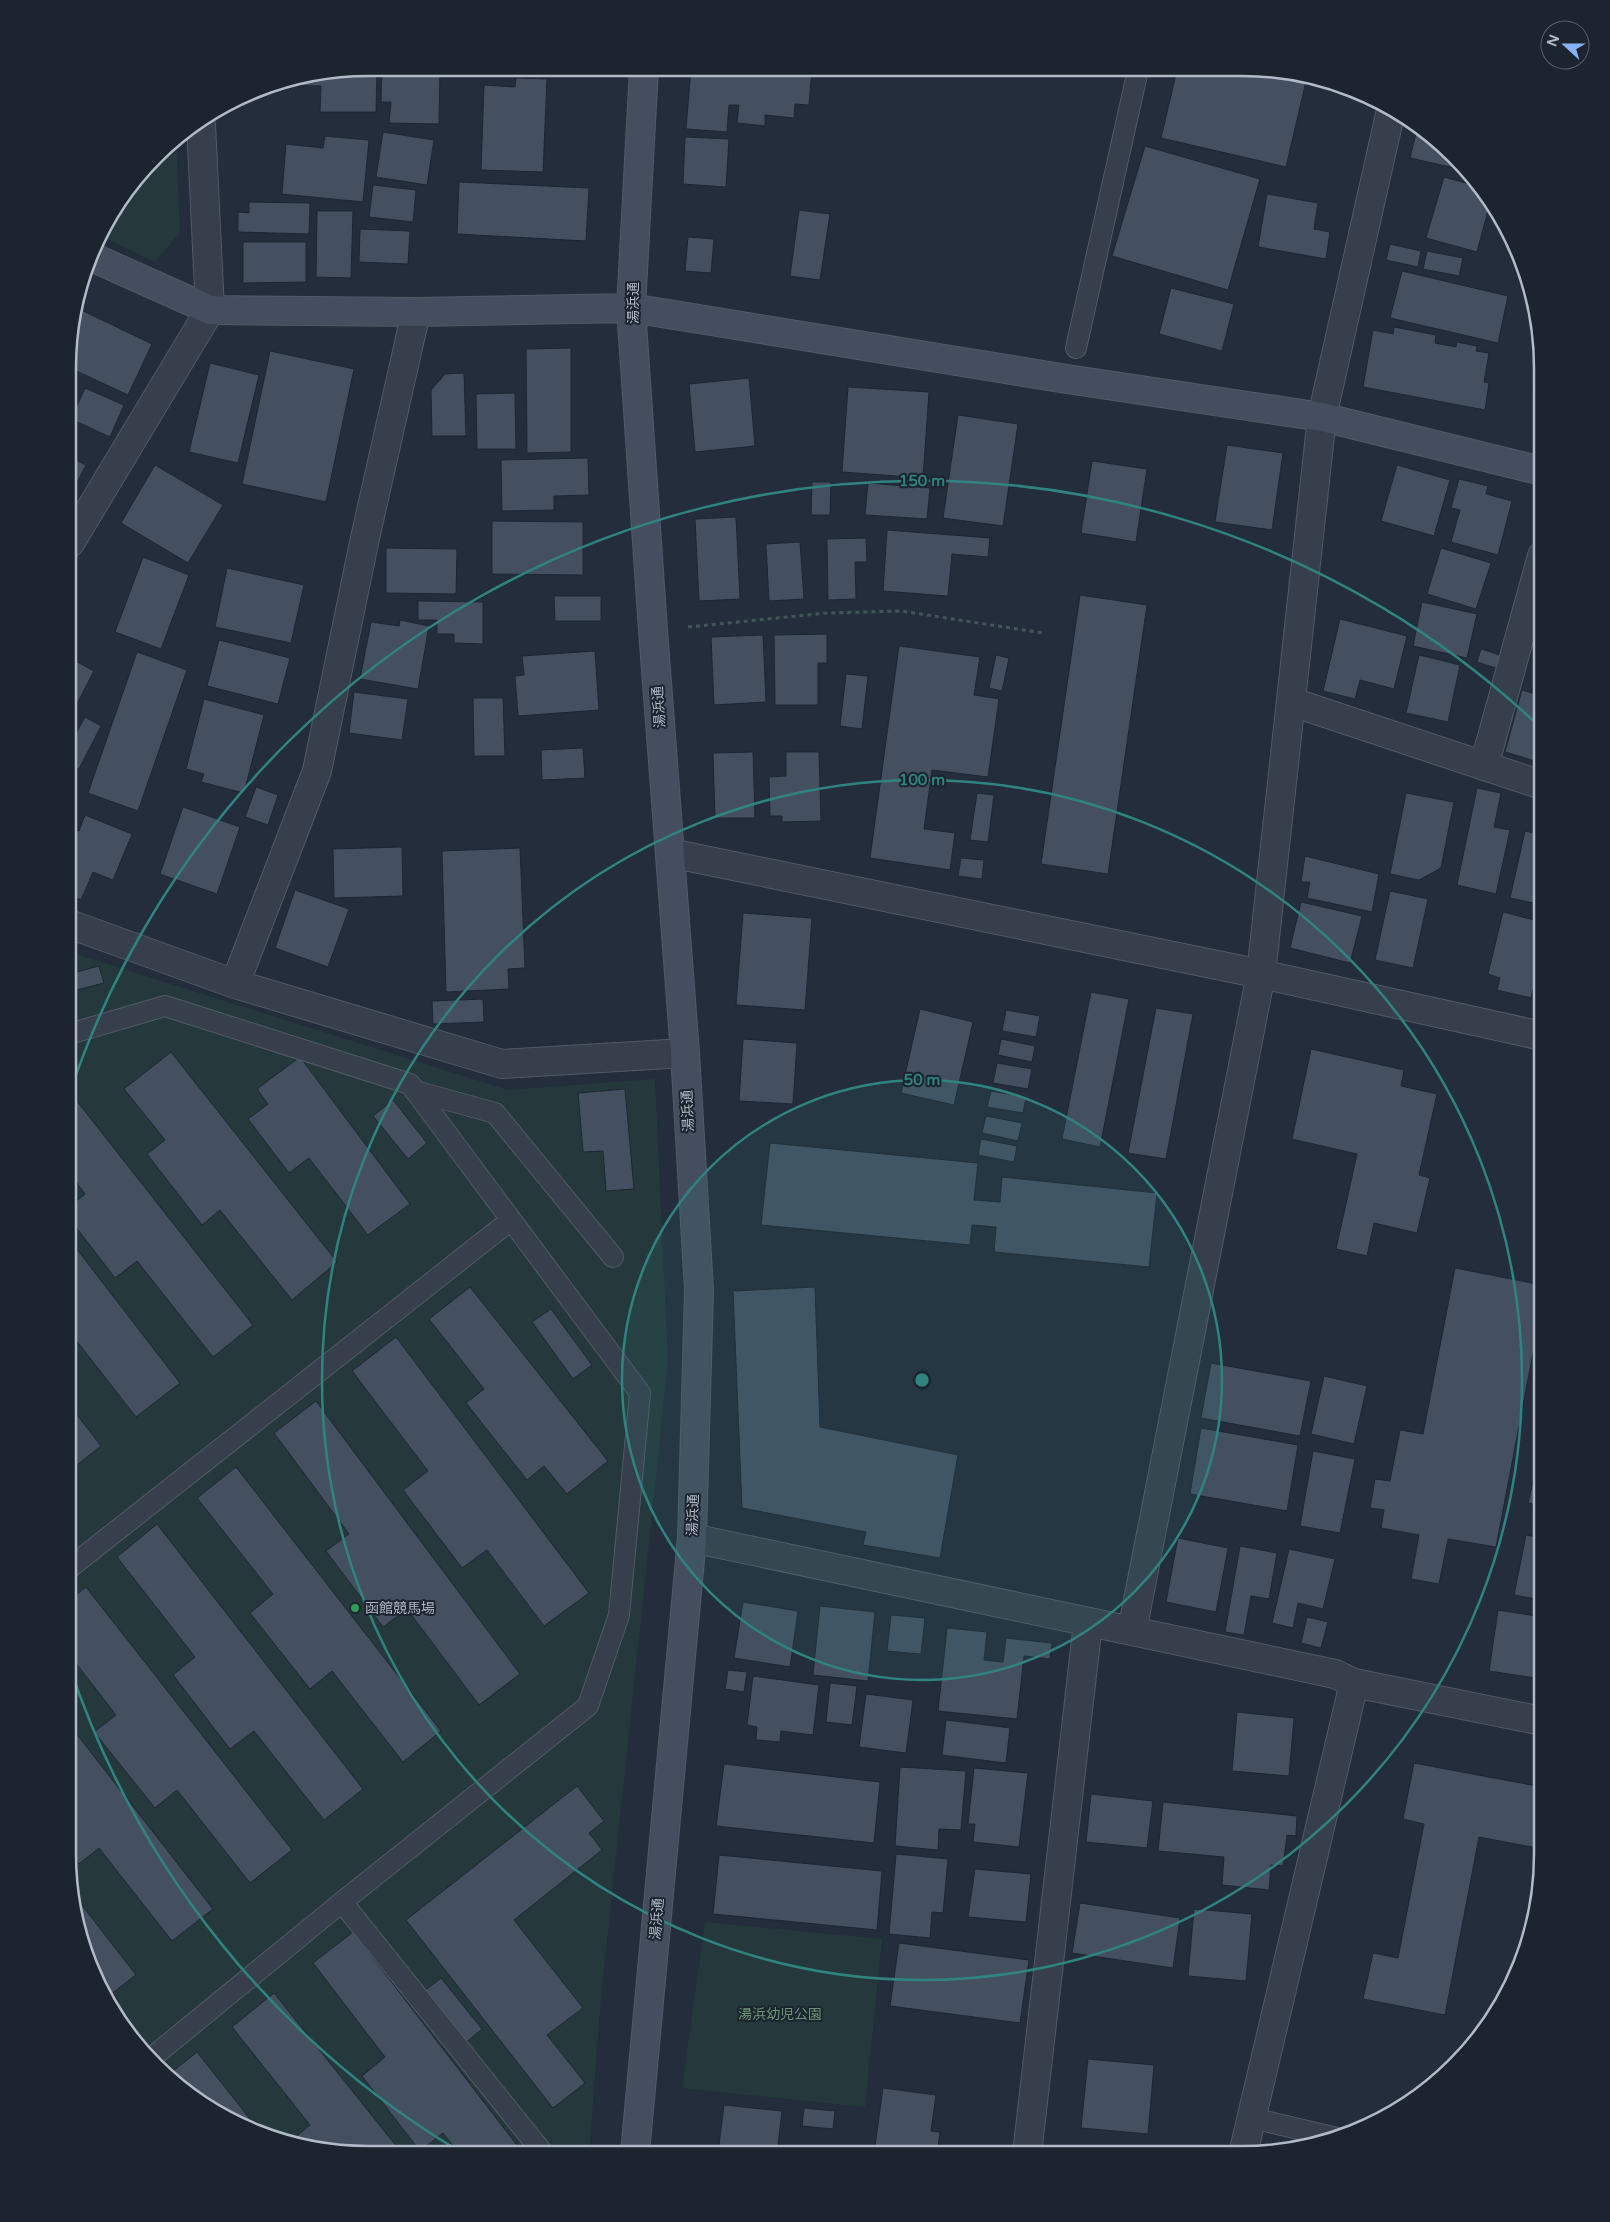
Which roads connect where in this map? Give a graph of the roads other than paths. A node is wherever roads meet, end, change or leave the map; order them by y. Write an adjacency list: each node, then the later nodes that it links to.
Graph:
1 (644, 76): 6 (street, 湯浜通)
2 (1137, 76): 9 (lane)
3 (1390, 116): 10 (street)
4 (200, 129): 7 (street)
5 (97, 259): 7 (street)
6 (631, 308): 8 (street); 10 (street); 17 (street, 湯浜通)
7 (210, 310): 8 (street); 12 (street)
8 (416, 312): 20 (street)
9 (1076, 348)
10 (1322, 417): 11 (street); 14 (street)
11 (1534, 469)
12 (76, 533)
13 (1534, 585): 15 (street)
14 (1292, 702): 15 (street); 19 (street)
15 (1484, 766): 16 (street)
16 (1534, 782)
17 (670, 853): 19 (street); 23 (street, 湯浜通)
18 (76, 927): 20 (street)
19 (1261, 974): 22 (street); 30 (street)
20 (235, 984): 23 (street)
21 (76, 1032): 24 (lane)
22 (1534, 1034)
23 (685, 1053): 27 (street, 湯浜通)
24 (415, 1091): 25 (lane); 26 (lane)
25 (510, 1220): 28 (lane); 33 (lane)
26 (613, 1257)
27 (692, 1538): 29 (street); 38 (street, 湯浜通)
28 (76, 1563)
29 (1088, 1623): 30 (street); 39 (street)
30 (1132, 1631): 31 (street)
31 (1354, 1683): 32 (street); 35 (street)
32 (1534, 1719)
33 (342, 1902): 34 (lane); 37 (lane)
34 (156, 2054)
35 (1252, 2118): 36 (lane); 40 (street)
36 (1323, 2134)
37 (538, 2146)
38 (636, 2146)
39 (1028, 2146)
40 (1245, 2146)

